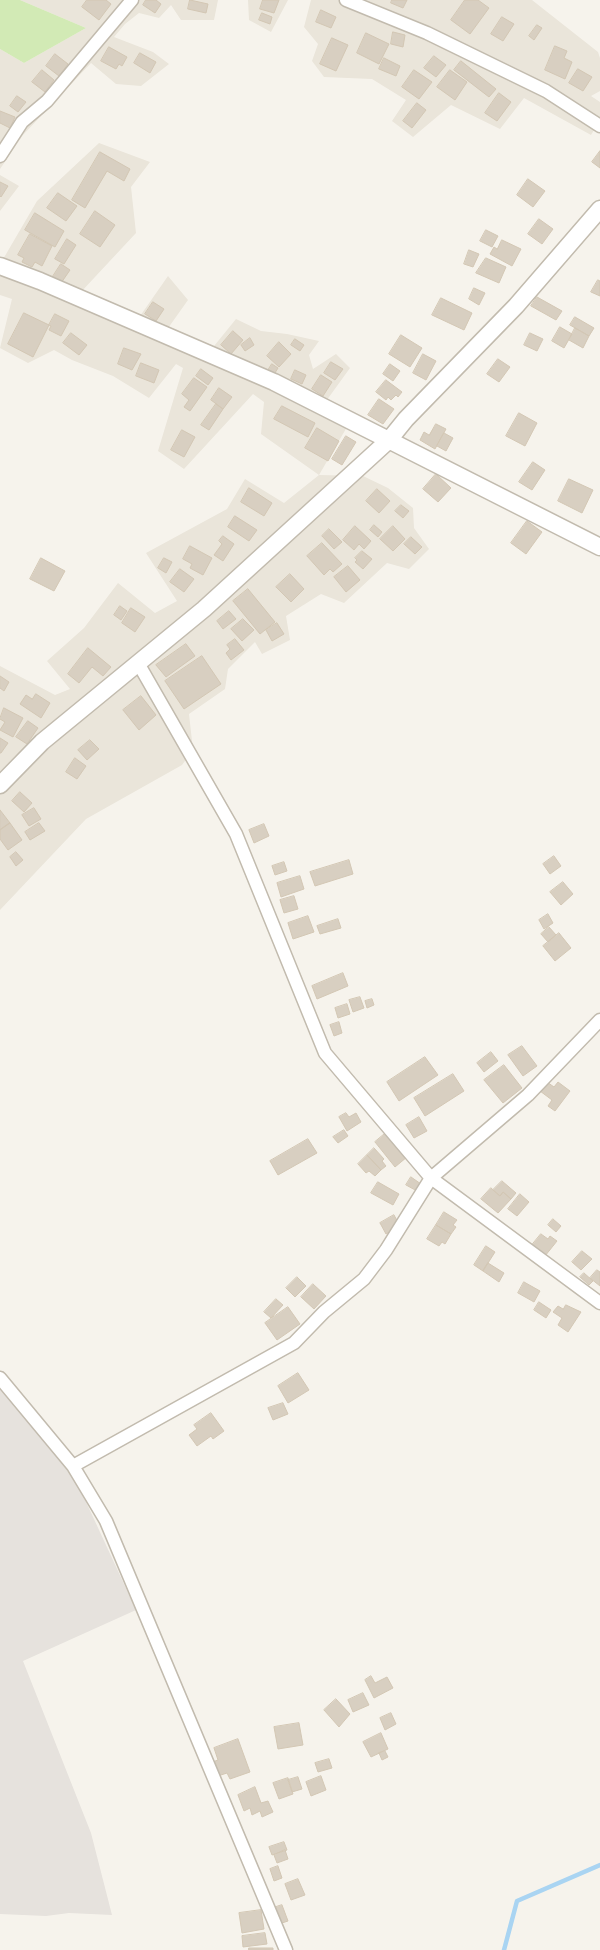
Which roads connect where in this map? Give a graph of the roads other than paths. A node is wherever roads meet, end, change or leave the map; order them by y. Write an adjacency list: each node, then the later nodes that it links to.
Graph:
1 (132, 0): 4 (street)
2 (346, 0): 3 (street)
3 (600, 126)
4 (0, 156)
5 (600, 208): 7 (street)
6 (0, 266): 7 (street)
7 (389, 440): 8 (street); 9 (street)
8 (600, 547)
9 (138, 663): 10 (street); 12 (street)
10 (0, 785)
11 (600, 1020): 12 (street)
12 (431, 1178): 13 (street); 15 (street)
13 (600, 1304)
14 (0, 1378): 15 (street)
15 (73, 1466): 16 (street)
16 (286, 1950)

